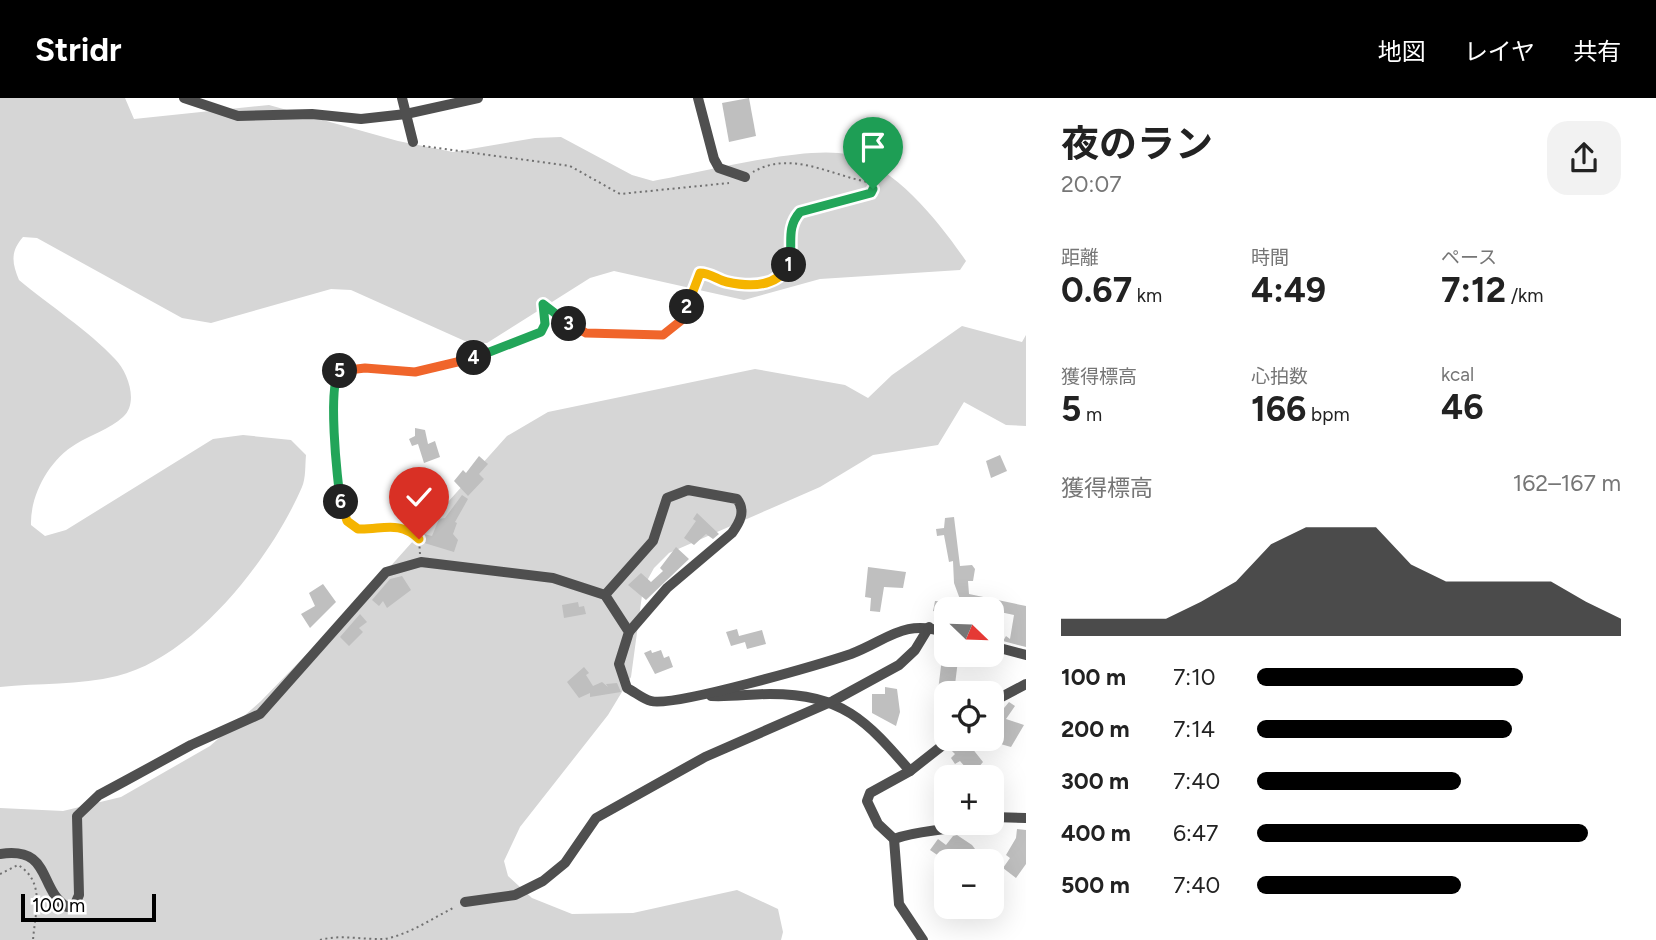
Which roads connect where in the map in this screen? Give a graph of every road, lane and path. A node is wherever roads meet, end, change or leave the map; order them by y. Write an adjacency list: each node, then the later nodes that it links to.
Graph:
1 (184, 98): 5 (street)
2 (402, 98): 5 (street)
3 (478, 98): 5 (street)
4 (698, 98): 7 (street)
5 (406, 114): 6 (street)
6 (413, 142): 7 (path)
7 (746, 177): 8 (path)
8 (421, 562): 9 (street); 25 (street)
9 (605, 595): 12 (street); 12 (street)
10 (929, 627): 11 (street); 16 (street); 18 (street)
11 (934, 629)
12 (629, 632): 16 (street)
13 (1004, 649): 14 (street)
14 (1026, 655)
15 (1026, 684): 17 (street)
16 (700, 695): 18 (street)
17 (1004, 696)
18 (833, 701): 20 (street); 27 (street)
19 (936, 751): 20 (street)
20 (911, 771): 24 (street)
21 (1004, 817): 22 (street)
22 (1026, 818)
23 (934, 830): 24 (street)
24 (894, 839): 30 (street)
25 (0, 854)
26 (0, 874): 28 (path)
27 (465, 902): 29 (path)
28 (33, 940)
29 (320, 940)
30 (923, 940)

